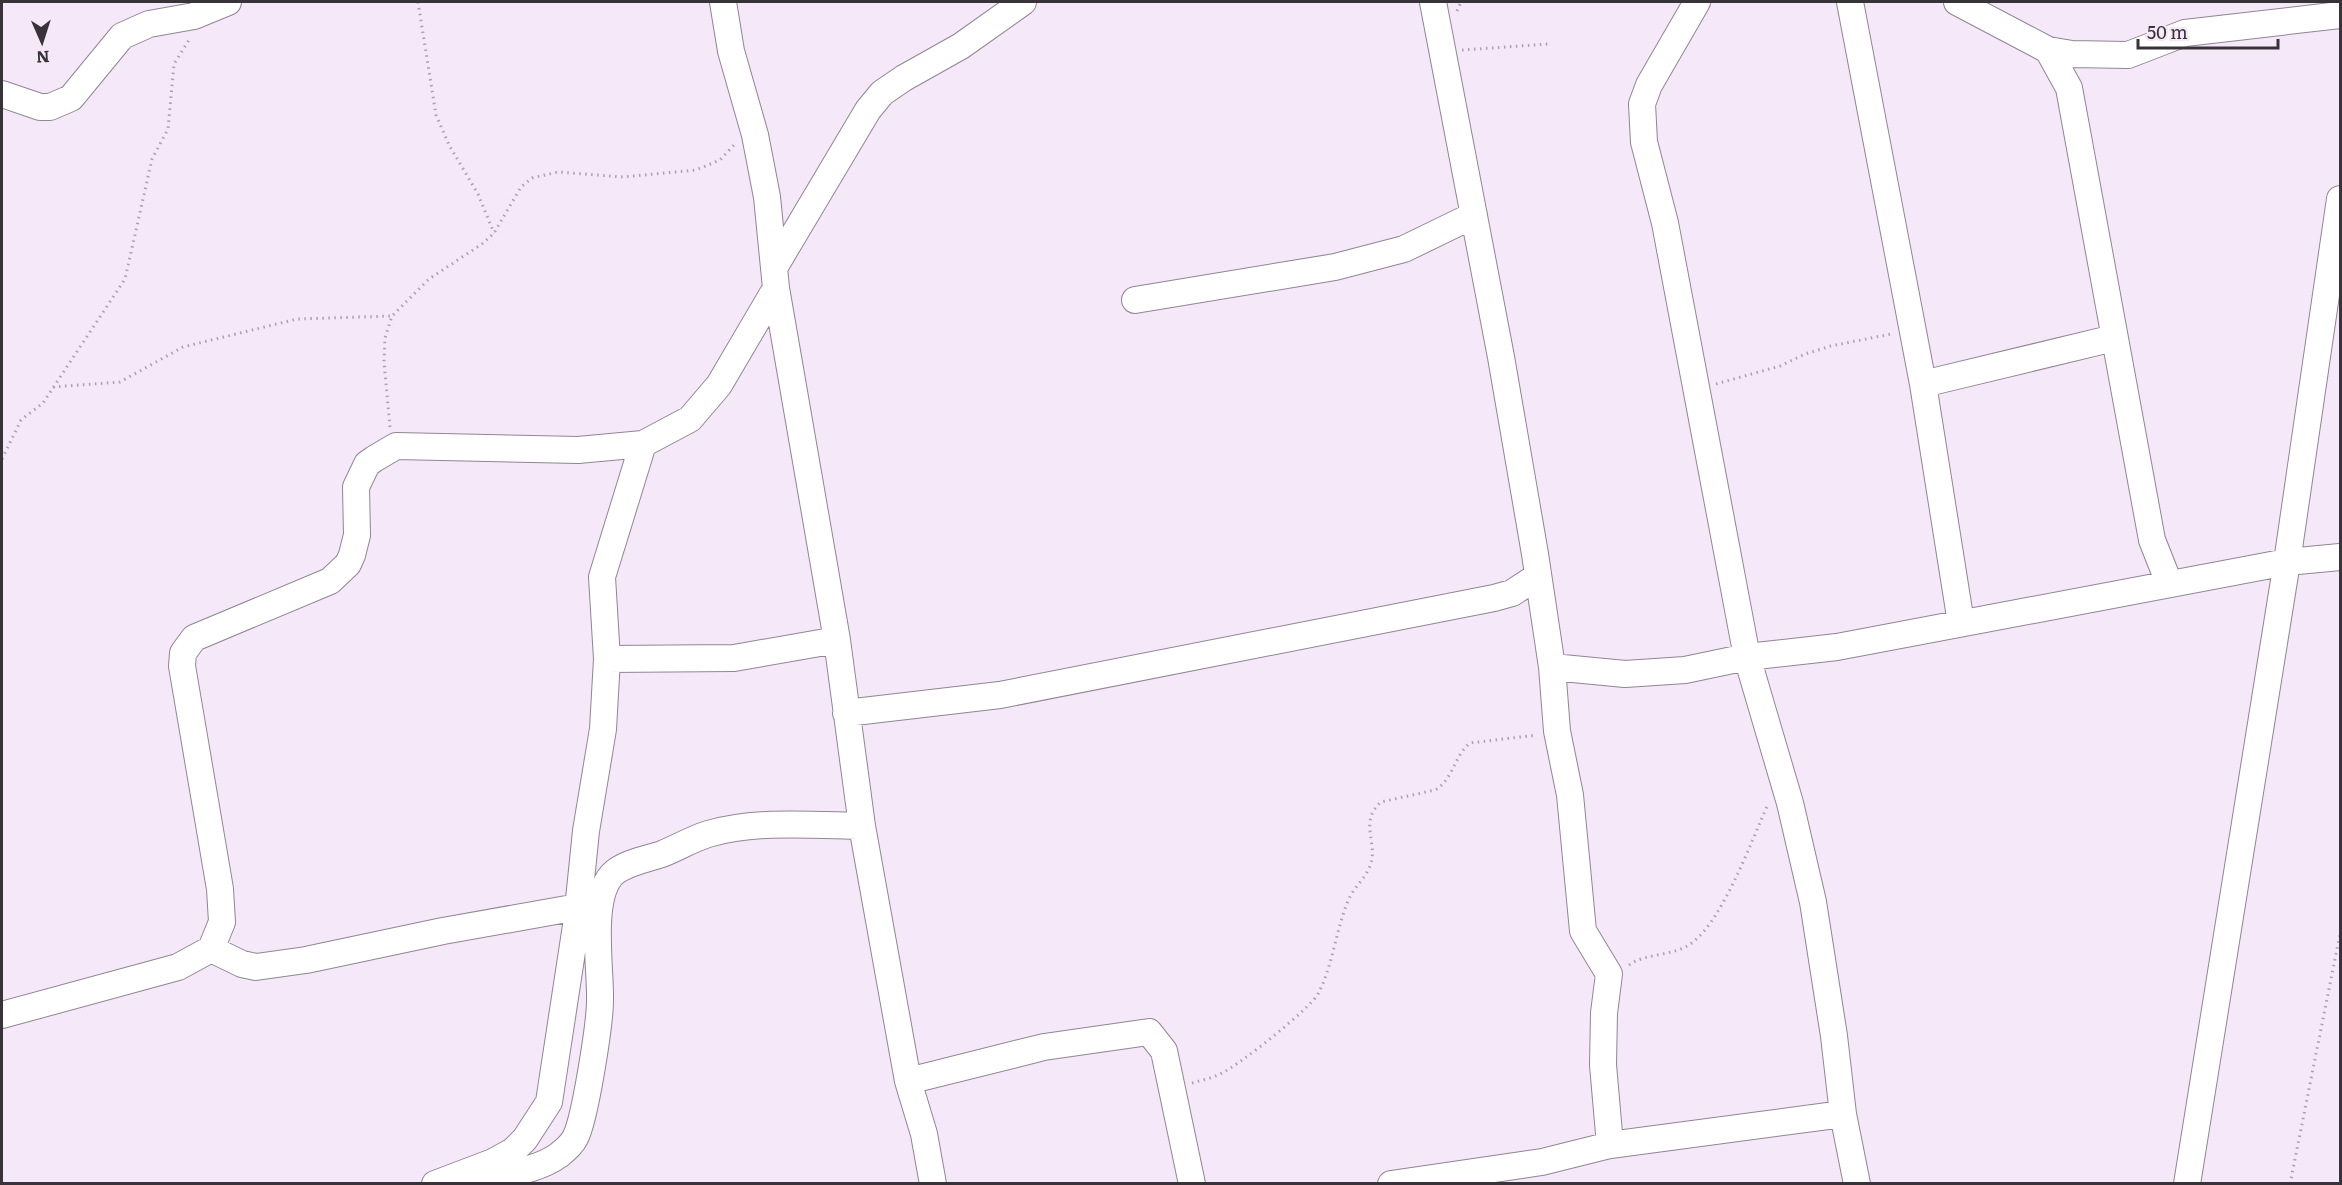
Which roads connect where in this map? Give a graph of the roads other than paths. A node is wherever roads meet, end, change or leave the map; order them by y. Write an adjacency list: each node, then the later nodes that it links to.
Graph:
1 (228, 2): 12 (street)
2 (723, 2): 10 (street)
3 (742, 2): 10 (street)
4 (1023, 2): 15 (street)
5 (1433, 2): 14 (street)
6 (1697, 2): 28 (street)
7 (1850, 2): 18 (street)
8 (1957, 2): 11 (street)
9 (2340, 15): 11 (street)
10 (728, 30): 15 (street)
11 (2048, 50): 17 (street)
12 (2, 94)
13 (2340, 199): 21 (street)
14 (1474, 215): 16 (street); 22 (street)
15 (775, 278): 19 (street); 27 (street)
16 (1135, 300)
17 (2115, 338): 18 (street); 23 (street)
18 (1923, 384): 26 (street)
19 (643, 444): 29 (street); 34 (street)
20 (2340, 557): 21 (street)
21 (2287, 562): 23 (street); 45 (street)
22 (1538, 576): 24 (street); 25 (street)
23 (2169, 583): 26 (street)
24 (1512, 593): 25 (street); 31 (street)
25 (1543, 612): 30 (street)
26 (1961, 623): 28 (street)
27 (837, 640): 29 (street); 31 (street)
28 (1747, 657): 30 (street); 37 (street)
29 (607, 659): 33 (street)
30 (1552, 667): 38 (street)
31 (846, 713): 32 (street)
32 (862, 826): 36 (street); 40 (street)
33 (578, 907): 34 (street); 39 (street)
34 (211, 949): 35 (street)
35 (2, 1015)
36 (908, 1081): 41 (street); 42 (street)
37 (1843, 1114): 38 (street); 44 (street)
38 (1610, 1145): 43 (street)
39 (435, 1184)
40 (465, 1184)
41 (933, 1184)
42 (1192, 1184)
43 (1391, 1184)
44 (1857, 1184)
45 (2187, 1184)

